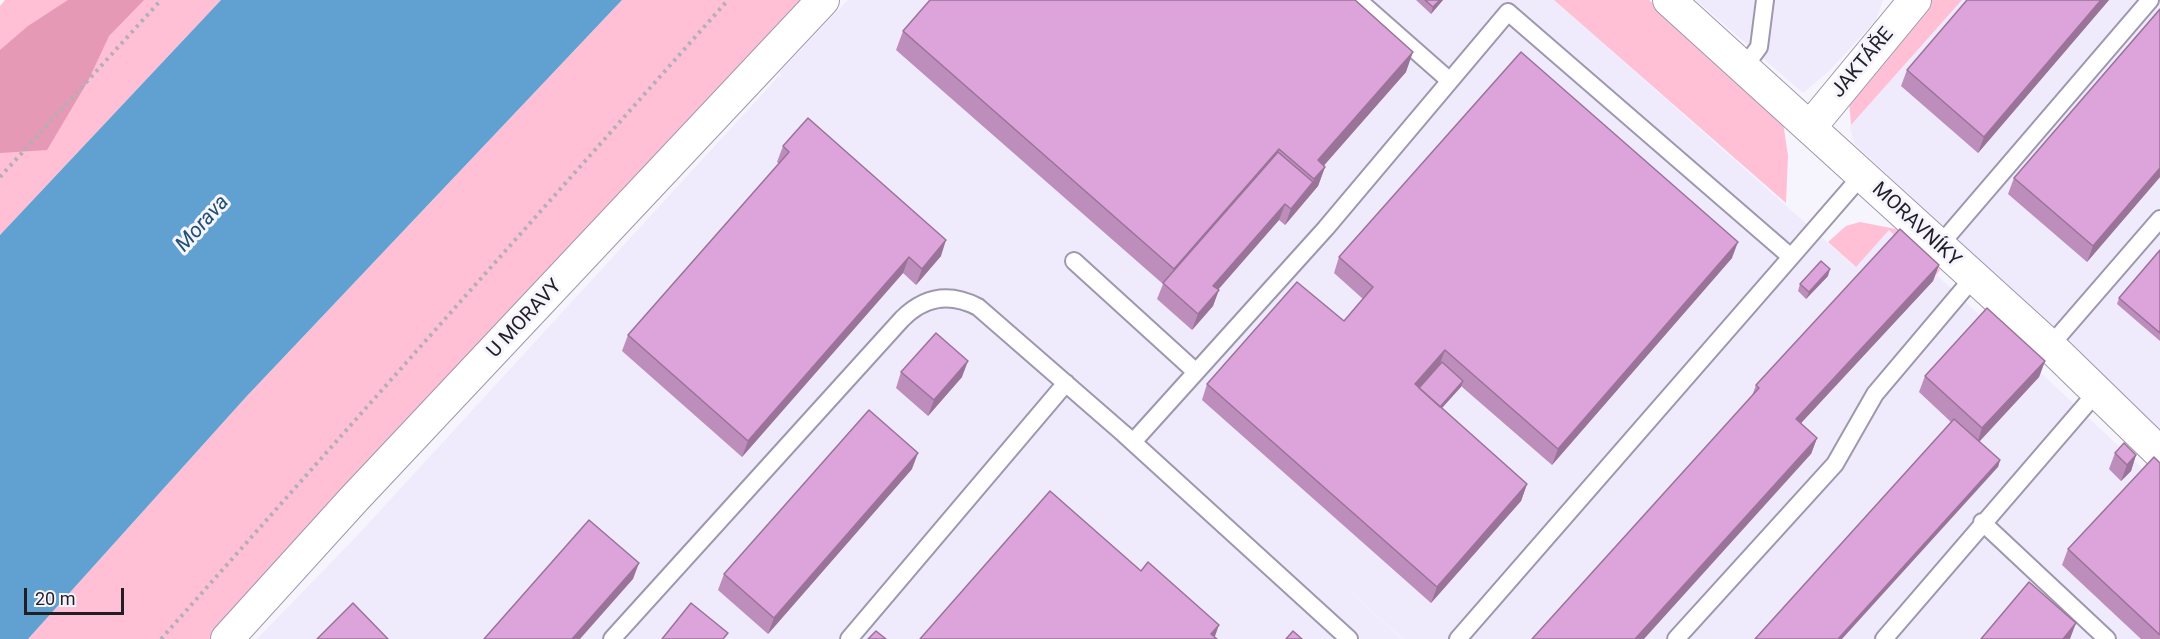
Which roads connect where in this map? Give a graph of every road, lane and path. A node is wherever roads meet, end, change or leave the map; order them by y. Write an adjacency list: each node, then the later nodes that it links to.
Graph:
1 (162, 0): 13 (path)
2 (728, 0): 26 (path)
3 (823, 0): 27 (street, U MORAVY)
4 (1359, 0): 10 (lane)
5 (1669, 0): 9 (street, MORAVNÍKY)
6 (1765, 0): 9 (lane)
7 (1915, 0): 11 (street, JAKTÁŘE)
8 (2150, 0): 15 (lane)
9 (1744, 66): 11 (street, MORAVNÍKY)
10 (1450, 81): 16 (lane); 20 (lane)
11 (1810, 126): 12 (street, MORAVNÍKY)
12 (1863, 174): 15 (street, MORAVNÍKY); 16 (lane)
13 (0, 177)
14 (2160, 219): 19 (lane)
15 (1939, 246): 18 (street, MORAVNÍKY)
16 (1791, 257): 31 (lane)
17 (1074, 261): 20 (lane)
18 (1973, 278): 19 (street, MORAVNÍKY); 32 (lane)
19 (2050, 346): 22 (street, MORAVNÍKY)
20 (1196, 372): 23 (lane)
21 (1066, 383): 23 (lane); 28 (lane); 29 (lane)
22 (2096, 393): 24 (street, MORAVNÍKY); 25 (lane)
23 (1133, 442): 30 (lane)
24 (2160, 453)
25 (1982, 522): 33 (lane); 34 (lane)
26 (161, 639)
27 (227, 639)
28 (612, 639)
29 (849, 639)
30 (1349, 639)
31 (1458, 639)
32 (1676, 639)
33 (1884, 639)
34 (2107, 639)

